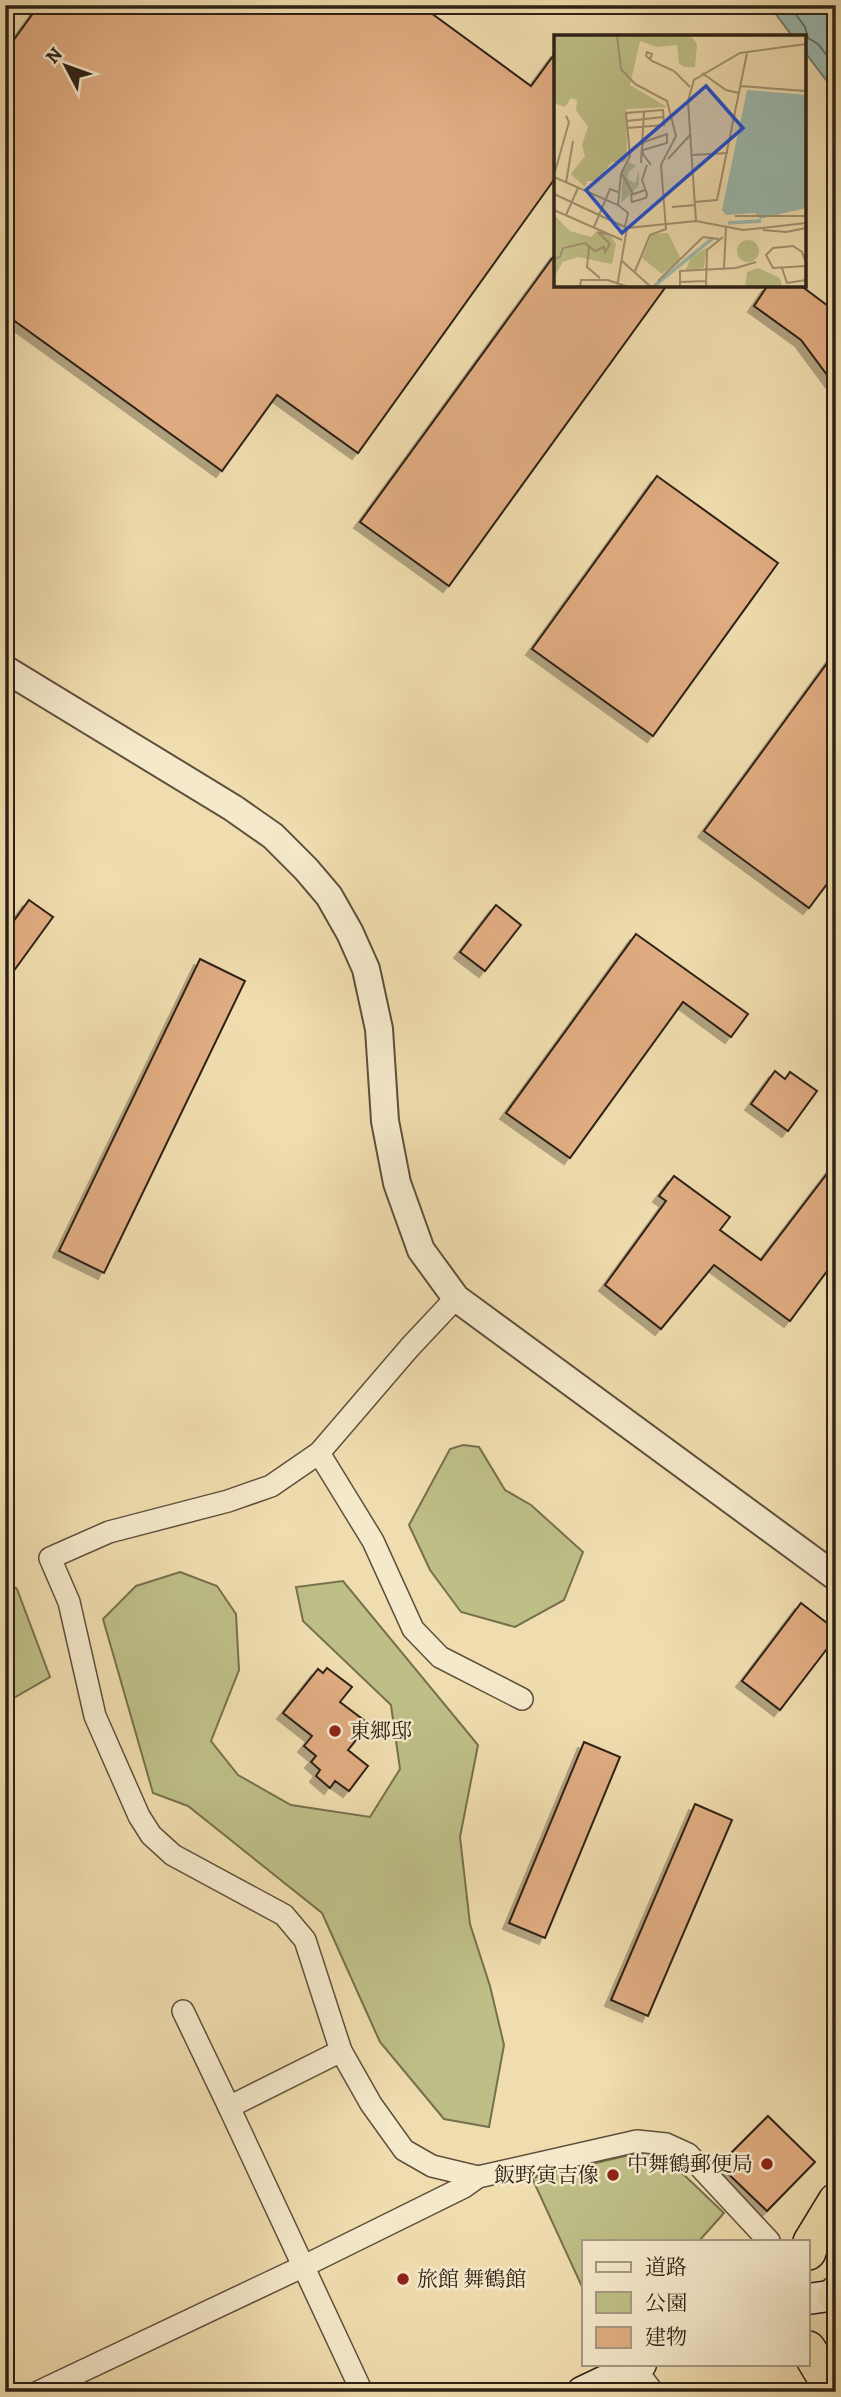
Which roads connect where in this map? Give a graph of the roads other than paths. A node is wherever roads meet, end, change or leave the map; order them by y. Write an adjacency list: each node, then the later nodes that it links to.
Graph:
1 (5, 669): 2 (street)
2 (456, 1298): 3 (street); 4 (street)
3 (319, 1453): 5 (street); 7 (street)
4 (836, 1577)
5 (522, 1699)
6 (183, 2011): 8 (street)
7 (341, 2051): 8 (street); 9 (street)
8 (229, 2107): 13 (street)
9 (478, 2177): 11 (street); 13 (street)
10 (836, 2201): 12 (highway)
11 (768, 2240)
12 (810, 2245)
13 (304, 2266): 20 (street); 21 (street)
14 (836, 2295): 15 (main road)
15 (810, 2299)
16 (810, 2352): 19 (highway)
17 (635, 2366): 22 (main road)
18 (638, 2366): 23 (street)
19 (836, 2390)
20 (38, 2392)
21 (362, 2392)
22 (582, 2392)
23 (653, 2392)

